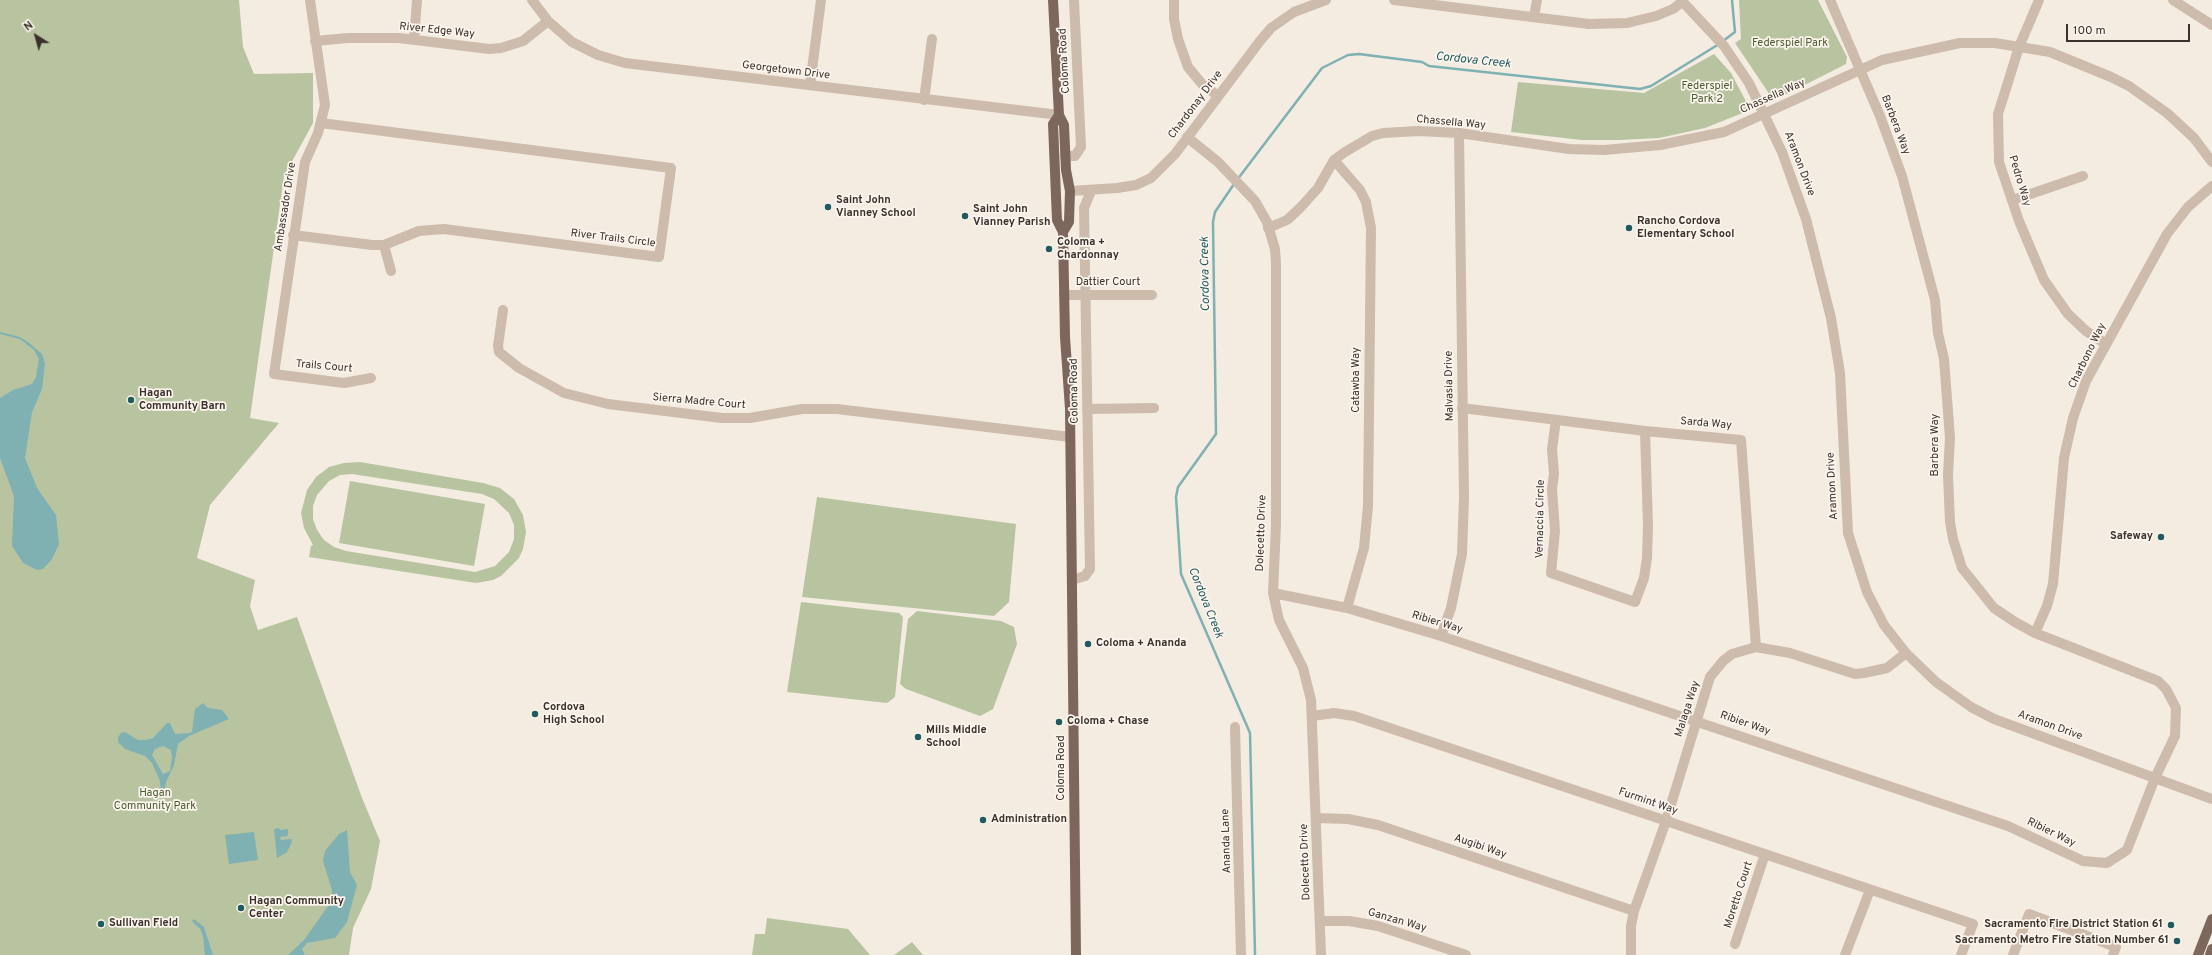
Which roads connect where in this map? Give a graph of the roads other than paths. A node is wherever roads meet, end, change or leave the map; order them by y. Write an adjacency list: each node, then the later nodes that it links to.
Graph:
1 (310, 0): 19 (street, Ambassador Drive)
2 (417, 0): 20 (street)
3 (532, 0): 16 (street, Georgetown Drive)
4 (820, 0): 23 (street)
5 (1053, 0): 27 (main road, Coloma Road)
6 (1074, 0): 31 (street, Coloma Road)
7 (1174, 0): 24 (street)
8 (1326, 0): 24 (street, Chardonay Drive)
9 (1394, 0): 15 (street)
10 (1537, 0): 15 (street)
11 (1830, 0): 22 (street, Barbera Way)
12 (2039, 0): 21 (street, Pedro Way)
13 (2173, 0): 17 (street)
14 (1682, 1): 15 (street); 26 (street, Aramon Drive)
15 (1534, 17)
16 (548, 22): 20 (street, River Edge Way); 23 (street, Georgetown Drive)
17 (2212, 25)
18 (932, 39): 25 (street)
19 (315, 40): 20 (street, River Edge Way); 28 (street, Ambassador Drive)
20 (414, 40)
21 (2019, 47): 22 (street, Chassella Way); 33 (street, Chassella Way); 38 (street, Pedro Way)
22 (1860, 70): 26 (street, Chassella Way); 61 (street, Barbera Way)
23 (810, 86): 25 (street, Georgetown Drive)
24 (1218, 96): 30 (street, Chardonay Drive)
25 (924, 100): 27 (street, Georgetown Drive)
26 (1766, 114): 29 (street, Chassella Way); 64 (street, Aramon Drive)
27 (1060, 115): 31 (main road, Coloma Road); 39 (main road, Coloma Road)
28 (321, 123): 42 (street, Ambassador Drive); 43 (street, River Trails Circle)
29 (1458, 134): 32 (street, Chassella Way); 53 (street, Malvasia Drive)
30 (1188, 137): 37 (street, Chardonay Drive); 40 (street, Dolecetto Drive)
31 (1065, 156): 36 (main road, Coloma Road)
32 (1334, 160): 40 (street, Chassella Way); 60 (street, Catawba Way)
33 (2212, 162)
34 (2083, 176): 38 (street)
35 (2212, 186): 49 (street, Charbono Way)
36 (1070, 191): 37 (street, Chardonay Drive); 39 (main road); 41 (main road, Coloma Road)
37 (1091, 191): 47 (street, Coloma Road)
38 (2013, 200): 49 (street, Pedro Way)
39 (1056, 217): 41 (main road, Coloma Road)
40 (1268, 228): 59 (street, Dolecetto Drive)
41 (1063, 232): 46 (main road, Coloma Road)
42 (293, 235): 43 (street, River Trails Circle); 50 (street, Ambassador Drive)
43 (384, 245): 44 (street)
44 (391, 271)
45 (1152, 294): 47 (street, Dattier Court)
46 (1064, 295): 47 (street, Dattier Court); 57 (main road, Coloma Road)
47 (1085, 295): 54 (street, Coloma Road)
48 (503, 310): 57 (street, Sierra Madre Court)
49 (2106, 344): 61 (street, Charbono Way)
50 (274, 374): 51 (street, Trails Court)
51 (371, 378)
52 (1154, 408): 54 (street)
53 (1462, 408): 55 (street, Sarda Way); 62 (street, Malvasia Drive)
54 (1087, 409): 58 (street, Coloma Road)
55 (1556, 420): 56 (street, Sarda Way); 56 (street, Vernaccia Circle)
56 (1645, 431): 63 (street, Sarda Way)
57 (1070, 437): 58 (main road, Coloma Road)
58 (1072, 580): 79 (main road, Coloma Road)
59 (1273, 593): 60 (street, Ribier Way); 65 (street, Dolecetto Drive)
60 (1347, 608): 62 (street, Ribier Way)
61 (2035, 633): 68 (street, Barbera Way)
62 (1441, 636): 66 (street, Ribier Way)
63 (1756, 647): 64 (street, Malaga Way); 66 (street, Malaga Way)
64 (1906, 653): 68 (street, Aramon Drive)
65 (1312, 716): 70 (street, Dolecetto Drive); 71 (street, Furmint Way)
66 (1696, 721): 68 (street, Ribier Way); 71 (street, Malaga Way)
67 (1235, 727): 80 (street, Ananda Lane)
68 (2155, 778): 69 (street, Aramon Drive)
69 (2212, 799)
70 (1316, 818): 74 (street, Augibi Way); 76 (street, Dolecetto Drive)
71 (1666, 821): 72 (street, Furmint Way); 74 (street, Malaga Way)
72 (1765, 854): 73 (street, Furmint Way); 77 (street, Moretto Court)
73 (1870, 890): 84 (street); 85 (street, Furmint Way)
74 (1634, 911): 83 (street, Malaga Way)
75 (2212, 919): 88 (main road)
76 (1320, 921): 81 (street, Dolecetto Drive); 82 (street, Ganzan Way)
77 (1735, 944)
78 (2212, 949): 89 (main road)
79 (1076, 955)
80 (1241, 955)
81 (1321, 955)
82 (1466, 955)
83 (1631, 955)
84 (1845, 955)
85 (1961, 955)
86 (2014, 955): 87 (street)
87 (2113, 955)
88 (2198, 955)
89 (2210, 955)

